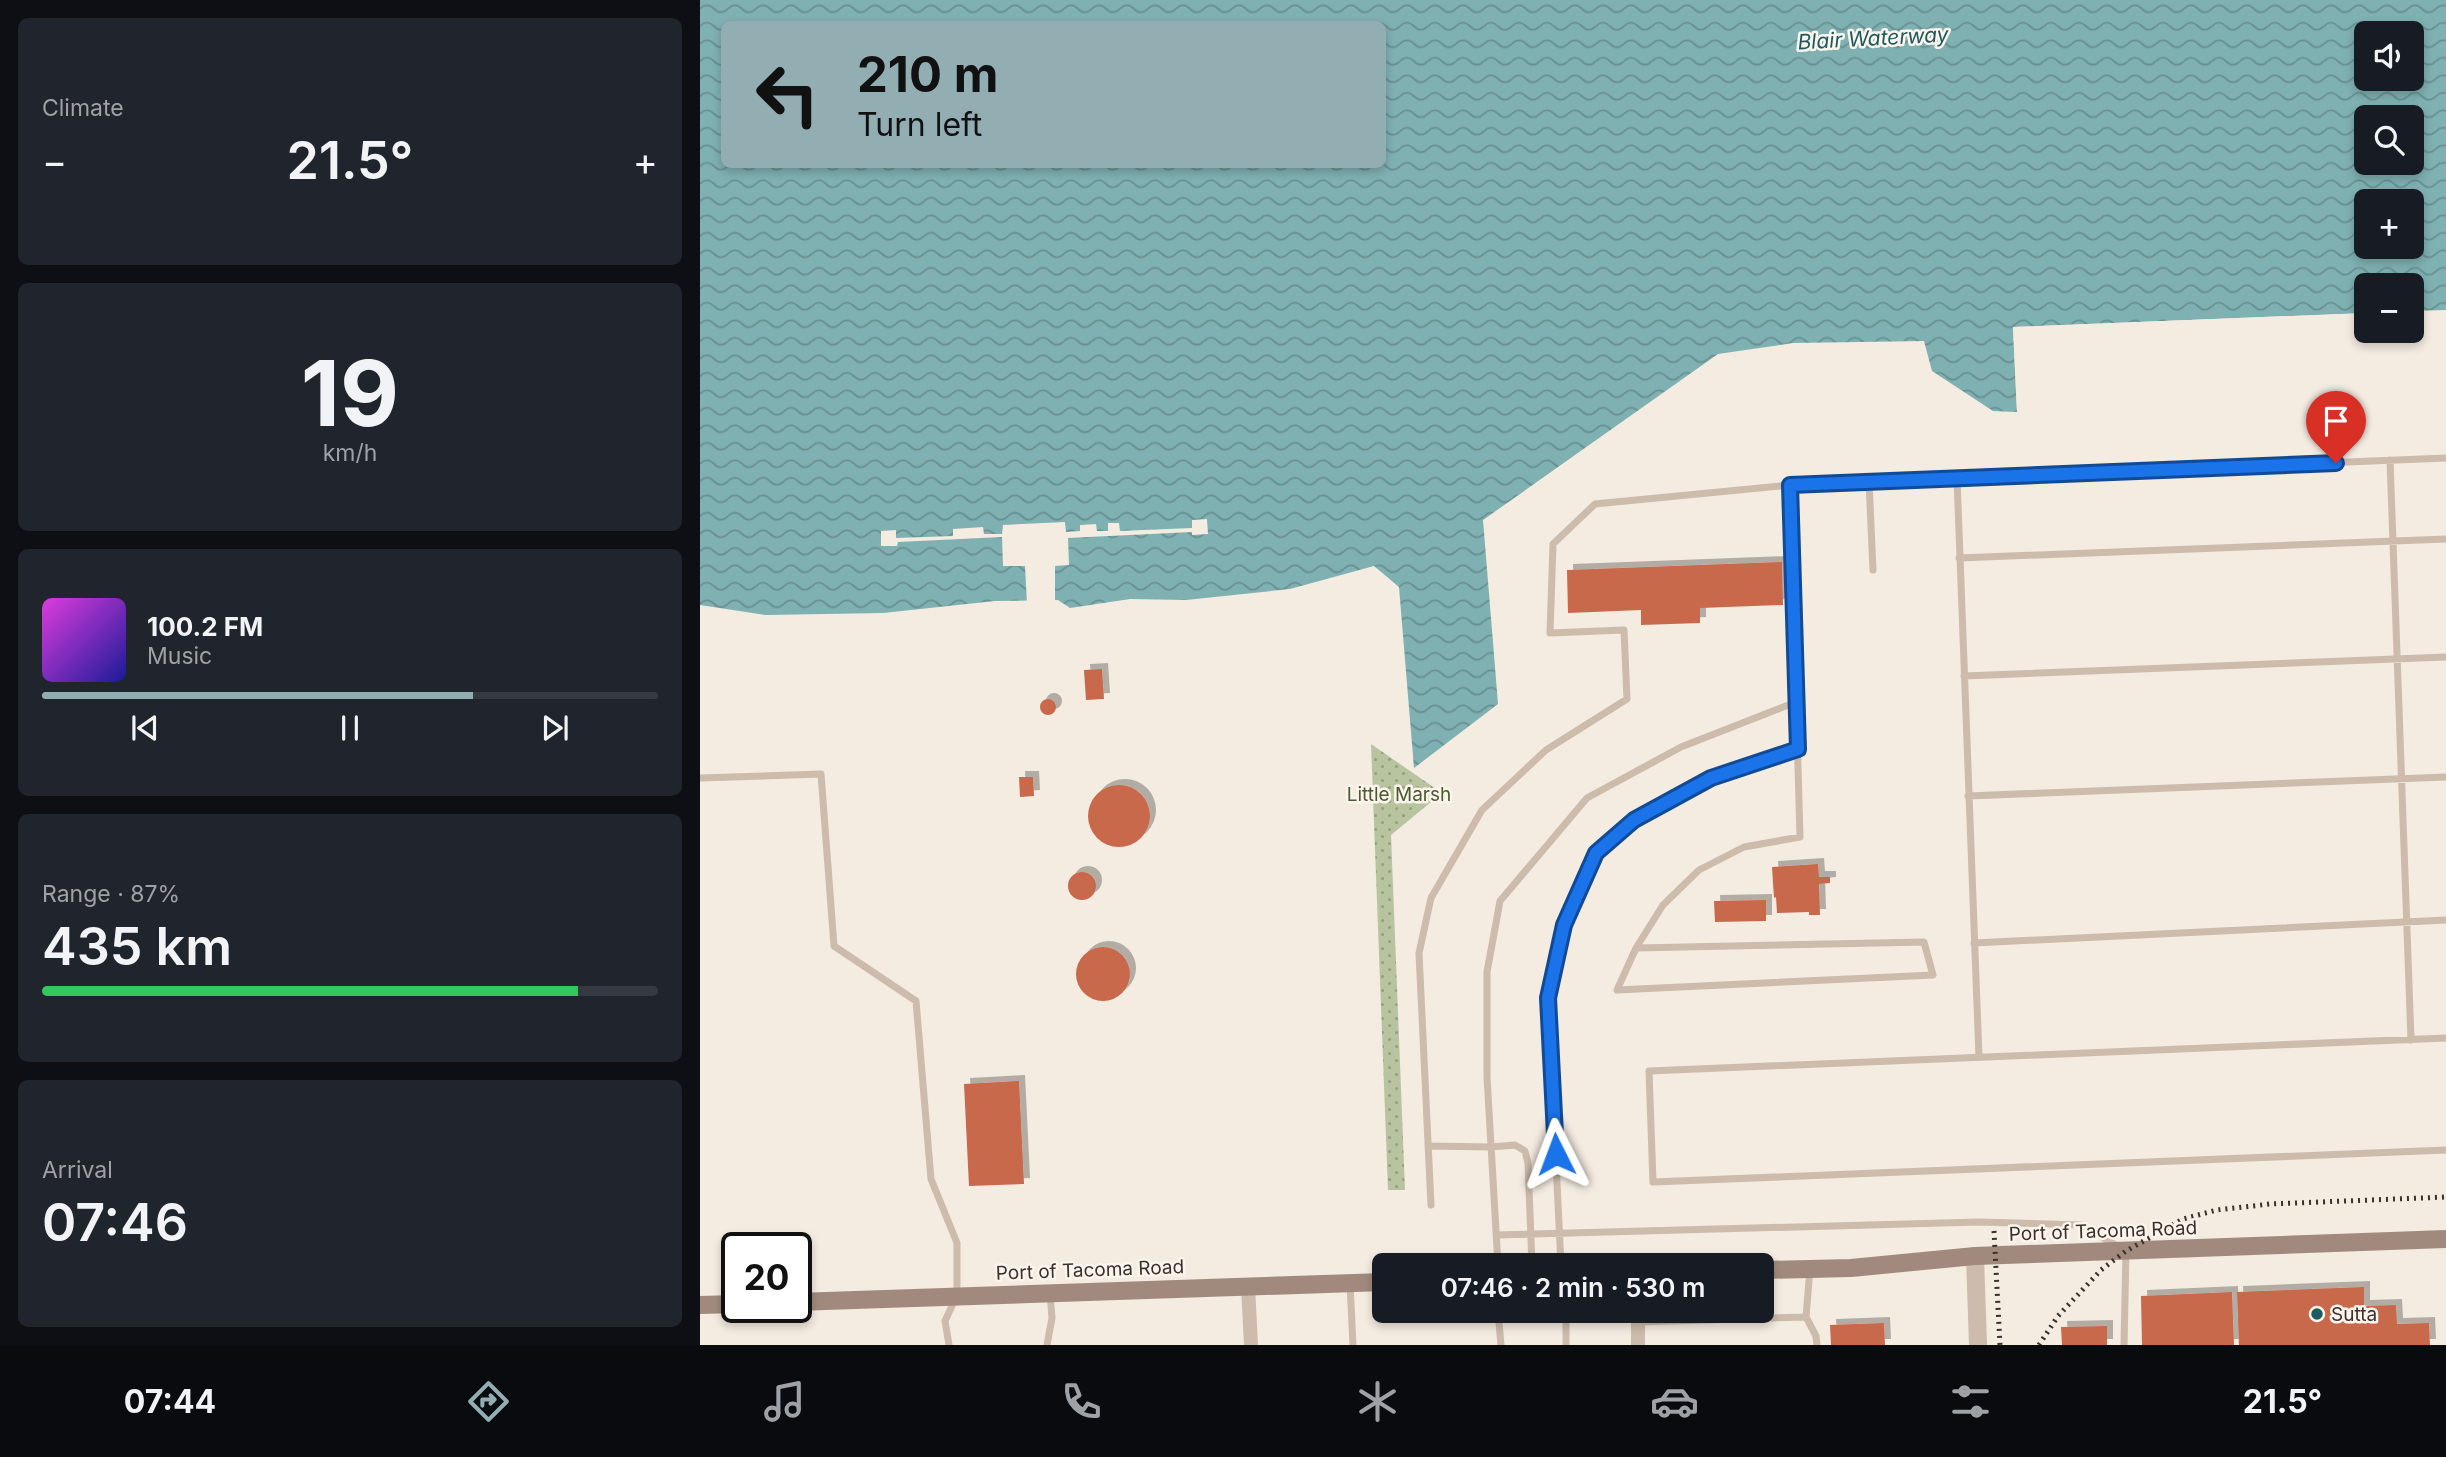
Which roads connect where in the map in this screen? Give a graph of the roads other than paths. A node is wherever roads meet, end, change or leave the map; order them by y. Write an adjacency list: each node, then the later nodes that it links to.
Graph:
1 (2446, 458): 2 (lane)
2 (2390, 460): 3 (lane); 7 (lane)
3 (1956, 478): 4 (lane); 8 (lane)
4 (1869, 481): 5 (lane); 9 (lane)
5 (1790, 485): 13 (lane); 26 (lane)
6 (2446, 539): 7 (lane)
7 (2393, 541): 8 (lane); 11 (lane)
8 (1959, 558): 12 (lane)
9 (1873, 570)
10 (2446, 657): 11 (lane)
11 (2397, 659): 12 (lane); 17 (lane)
12 (1964, 676): 18 (lane)
13 (1796, 702): 14 (lane); 27 (lane)
14 (1798, 749): 22 (lane); 31 (lane)
15 (2446, 777): 17 (lane)
16 (700, 778): 45 (lane)
17 (2401, 779): 18 (lane); 20 (lane)
18 (1969, 796): 21 (lane)
19 (2446, 920): 20 (lane)
20 (2407, 922): 21 (lane); 24 (lane)
21 (1974, 943): 25 (lane)
22 (1636, 948): 22 (lane)
23 (2446, 1038): 24 (lane)
24 (2411, 1040): 25 (lane)
25 (1979, 1058): 28 (lane)
26 (1428, 1146): 27 (lane); 29 (lane)
27 (1491, 1147): 30 (lane); 32 (lane)
28 (2446, 1150)
29 (1431, 1205)
30 (1531, 1233): 31 (lane); 32 (lane); 36 (lane)
31 (1560, 1233): 34 (lane); 37 (lane)
32 (1496, 1235): 35 (lane)
33 (2446, 1239): 34 (main road, Port of Tacoma Road)
34 (2126, 1251): 38 (main road, Port of Tacoma Road); 63 (lane)
35 (1497, 1253)
36 (1532, 1253)
37 (1561, 1253)
38 (1975, 1256): 39 (main road, Port of Tacoma Road); 62 (street)
39 (1810, 1269): 40 (main road, Port of Tacoma Road); 50 (lane)
40 (1774, 1270)
41 (1372, 1282): 42 (main road, Port of Tacoma Road)
42 (1350, 1283): 43 (main road, Port of Tacoma Road); 57 (lane)
43 (1248, 1286): 44 (main road, Port of Tacoma Road); 56 (street)
44 (1050, 1292): 45 (main road, Port of Tacoma Road); 55 (lane)
45 (957, 1295): 46 (main road, Port of Tacoma Road); 54 (lane)
46 (812, 1301)
47 (721, 1305): 48 (main road)
48 (700, 1306)
49 (1774, 1317): 50 (lane)
50 (1806, 1317): 61 (lane)
51 (1499, 1323): 58 (lane)
52 (1566, 1323): 59 (lane)
53 (1638, 1323): 60 (street)
54 (948, 1345)
55 (1046, 1345)
56 (1251, 1345)
57 (1353, 1345)
58 (1501, 1345)
59 (1566, 1345)
60 (1638, 1345)
61 (1818, 1345)
62 (1978, 1345)
63 (2124, 1345)

